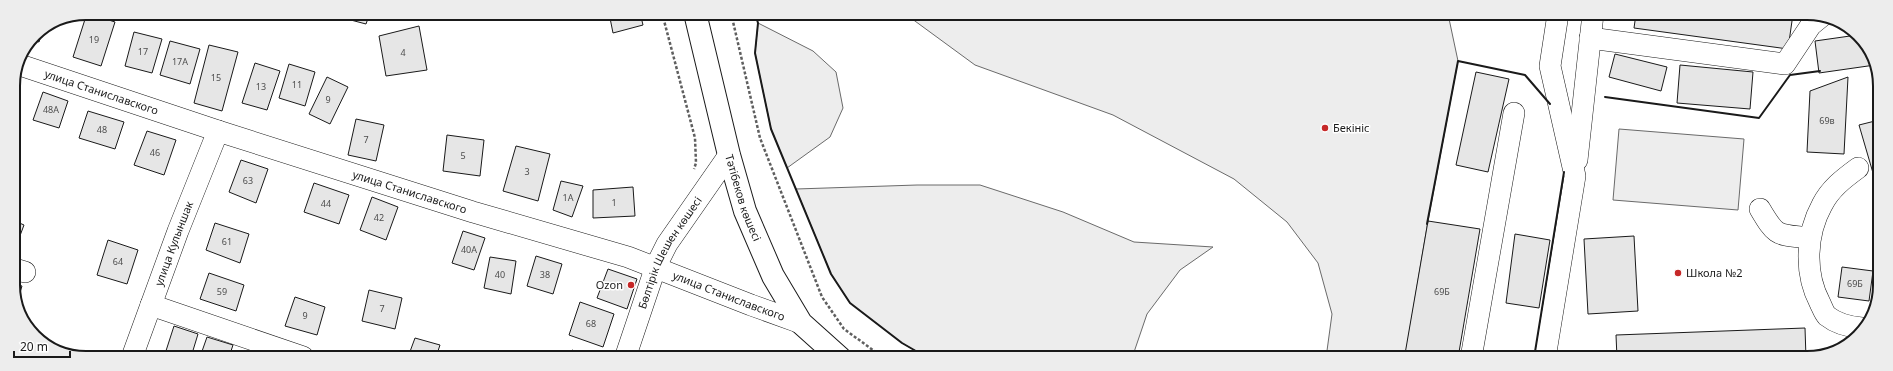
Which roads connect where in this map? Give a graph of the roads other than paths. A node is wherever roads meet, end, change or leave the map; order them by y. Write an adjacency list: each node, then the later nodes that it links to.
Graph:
1 (697, 20): 9 (main road, Тәтібеков көшесі)
2 (1557, 20): 11 (street)
3 (1592, 20): 5 (street)
4 (1816, 21): 5 (street)
5 (1590, 38): 11 (street)
6 (23, 66): 8 (street, улица Станиславского)
7 (1514, 113): 22 (street)
8 (218, 131): 14 (street, улица Станиславского); 15 (street, улица Кулыншак)
9 (729, 155): 14 (street, Бөлтірік Шешен көшесі); 16 (main road, Тәтібеков көшесі)
10 (1858, 168): 13 (street)
11 (1575, 176): 23 (street)
12 (1760, 209): 13 (street)
13 (1809, 238): 17 (street)
14 (656, 266): 16 (street, улица Станиславского); 20 (street, Бөлтірік Шешен көшесі)
15 (151, 305): 18 (street, улица Кулыншак); 19 (street)
16 (801, 322): 21 (main road, Тәтібеков көшесі)
17 (1857, 328)
18 (134, 351)
19 (285, 351)
20 (627, 351)
21 (832, 351)
22 (1472, 351)
23 (1546, 351)

